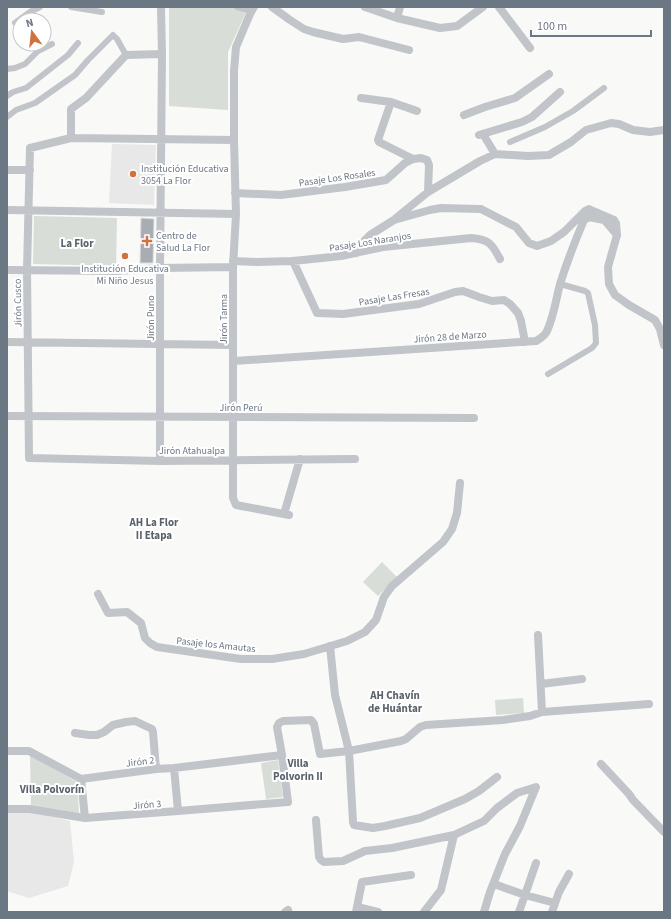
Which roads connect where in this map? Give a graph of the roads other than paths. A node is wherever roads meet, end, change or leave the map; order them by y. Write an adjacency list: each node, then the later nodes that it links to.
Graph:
1 (40, 7): 12 (street)
2 (71, 7): 10 (street)
3 (161, 7): 19 (street, Jirón Puno)
4 (237, 7): 11 (street)
5 (272, 7): 17 (street)
6 (365, 7): 14 (street)
7 (400, 7): 14 (street)
8 (483, 7): 14 (street)
9 (499, 7): 16 (street)
10 (85, 9): 13 (street)
11 (253, 9): 34 (street, Jirón Tarma)
12 (30, 12)
13 (102, 12)
14 (397, 18)
15 (78, 43): 25 (street)
16 (530, 48)
17 (408, 50)
18 (37, 52): 21 (street)
19 (162, 54): 20 (street); 33 (street, Jirón Puno)
20 (126, 55): 30 (street); 32 (street)
21 (7, 69)
22 (549, 74): 29 (street)
23 (604, 88): 35 (street)
24 (560, 92): 36 (street)
25 (7, 96)
26 (361, 98): 27 (street)
27 (391, 102): 28 (street); 37 (street)
28 (417, 111)
29 (464, 115)
30 (7, 117)
31 (664, 130): 36 (street)
32 (71, 138): 33 (street); 39 (street, Jirón Cusco)
33 (162, 139): 34 (street); 44 (street, Jirón Puno)
34 (234, 140): 40 (street, Jirón Tarma)
35 (510, 142)
36 (495, 154): 41 (street)
37 (413, 159): 40 (street, Pasaje Los Rosales); 41 (street)
38 (7, 170): 39 (street)
39 (30, 170): 43 (street, Jirón Cusco)
40 (235, 192): 45 (street, Jirón Tarma)
41 (428, 192): 46 (street)
42 (7, 210): 43 (street)
43 (29, 210): 44 (street); 54 (street, Jirón Cusco)
44 (161, 213): 45 (street); 52 (street, Jirón Puno)
45 (236, 214): 51 (street, Jirón Tarma)
46 (394, 220): 47 (street); 48 (street)
47 (617, 235): 55 (street, Jirón 28 de Marzo); 61 (street)
48 (356, 253): 49 (street, Pasaje Los Naranjos); 50 (street, Pasaje Los Naranjos)
49 (500, 259)
50 (293, 261): 51 (street, Pasaje Los Naranjos); 57 (street, Pasaje Las Fresas)
51 (233, 264): 52 (street, Pasaje Los Naranjos); 60 (street, Jirón Tarma)
52 (160, 268): 54 (street, Pasaje Los Naranjos); 59 (street, Jirón Puno)
53 (7, 270): 54 (street, Pasaje Los Naranjos)
54 (27, 270): 58 (street, Jirón Cusco)
55 (560, 284): 57 (street, Jirón 28 de Marzo); 63 (street)
56 (7, 342): 58 (street)
57 (525, 342): 62 (street, Jirón 28 de Marzo)
58 (28, 343): 59 (street); 65 (street, Jirón Cusco)
59 (160, 345): 60 (street); 66 (street, Jirón Puno)
60 (234, 345): 62 (street, Jirón Tarma)
61 (664, 345)
62 (234, 361): 67 (street, Jirón Tarma)
63 (548, 374)
64 (7, 416): 65 (street, Jirón Perú)
65 (28, 416): 66 (street, Jirón Perú); 69 (street, Jirón Cusco)
66 (160, 417): 67 (street, Jirón Perú); 73 (street, Jirón Puno)
67 (233, 417): 68 (street, Jirón Perú); 72 (street, Jirón Tarma)
68 (474, 418)
69 (29, 458): 73 (street, Jirón Atahualpa)
70 (300, 459): 71 (street, Jirón Atahualpa); 72 (street, Jirón Atahualpa); 72 (street, Jirón Tarma)
71 (355, 459)
72 (233, 460): 73 (street, Jirón Atahualpa)
73 (160, 461)
74 (460, 484): 77 (street, Pasaje los Amautas)
75 (98, 594): 77 (street, Pasaje los Amautas)
76 (538, 635): 79 (street)
77 (330, 646): 84 (street)
78 (582, 679): 79 (street)
79 (541, 684): 81 (street)
80 (649, 704): 81 (street)
81 (542, 712): 84 (street)
82 (75, 733): 88 (street)
83 (7, 751): 90 (street)
84 (349, 751): 85 (street); 89 (street)
85 (282, 756): 87 (street, Jirón 2); 92 (street, Jirón 3)
86 (601, 764): 95 (street)
87 (174, 768): 88 (street, Jirón 2); 92 (street)
88 (156, 769): 90 (street, Jirón 2)
89 (497, 777)
90 (81, 779): 93 (street)
91 (7, 809): 93 (street, Jirón 3)
92 (178, 811): 93 (street, Jirón 3)
93 (85, 818)
94 (316, 820): 96 (street)
95 (664, 832)
96 (454, 835): 100 (street); 105 (street)
97 (536, 863): 101 (street)
98 (569, 874): 102 (street)
99 (410, 875): 103 (street)
100 (494, 884): 101 (street); 106 (street)
101 (525, 895): 102 (street); 107 (street)
102 (555, 903): 108 (street)
103 (357, 910): 104 (street)
104 (378, 912)
105 (424, 912)
106 (484, 912)
107 (519, 912)
108 (552, 912)

